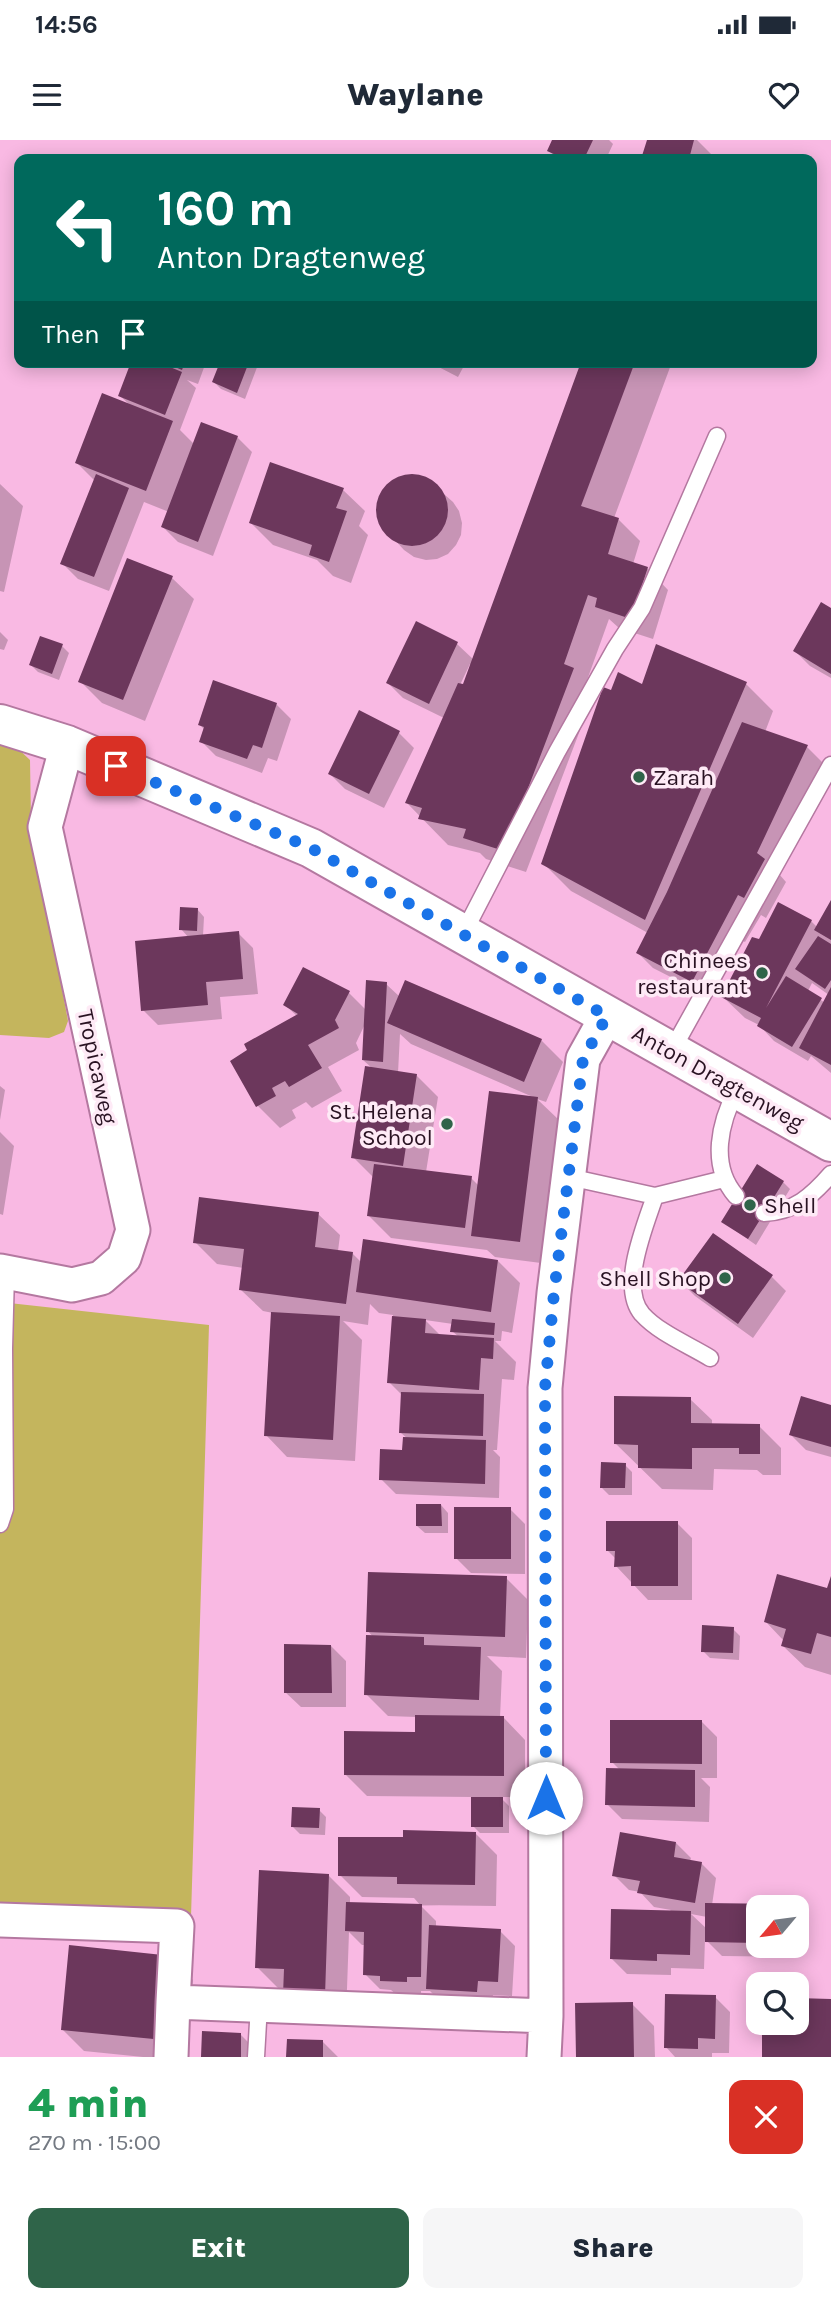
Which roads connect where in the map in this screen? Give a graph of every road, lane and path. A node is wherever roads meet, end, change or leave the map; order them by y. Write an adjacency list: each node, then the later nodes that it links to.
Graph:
1 (717, 436): 5 (lane)
2 (0, 724): 3 (main road, Anton Dragtenweg)
3 (67, 746): 5 (main road, Anton Dragtenweg); 16 (street, Tropicaweg)
4 (831, 765): 7 (lane)
5 (463, 934): 6 (main road, Anton Dragtenweg)
6 (607, 1016): 7 (main road, Anton Dragtenweg); 11 (street)
7 (671, 1052): 8 (main road, Anton Dragtenweg)
8 (737, 1089): 9 (main road, Anton Dragtenweg); 12 (lane)
9 (831, 1142)
10 (831, 1174): 15 (lane)
11 (569, 1177): 13 (lane); 22 (street)
12 (724, 1179): 13 (lane); 14 (lane)
13 (655, 1196): 17 (lane)
14 (736, 1196)
15 (764, 1213)
16 (3, 1272): 18 (lane)
17 (710, 1357)
18 (0, 1524)
19 (0, 1920): 20 (street)
20 (173, 2002): 21 (street); 23 (street)
21 (259, 2005): 22 (street); 24 (lane)
22 (546, 2016): 25 (street)
23 (171, 2057)
24 (256, 2057)
25 (544, 2057)

